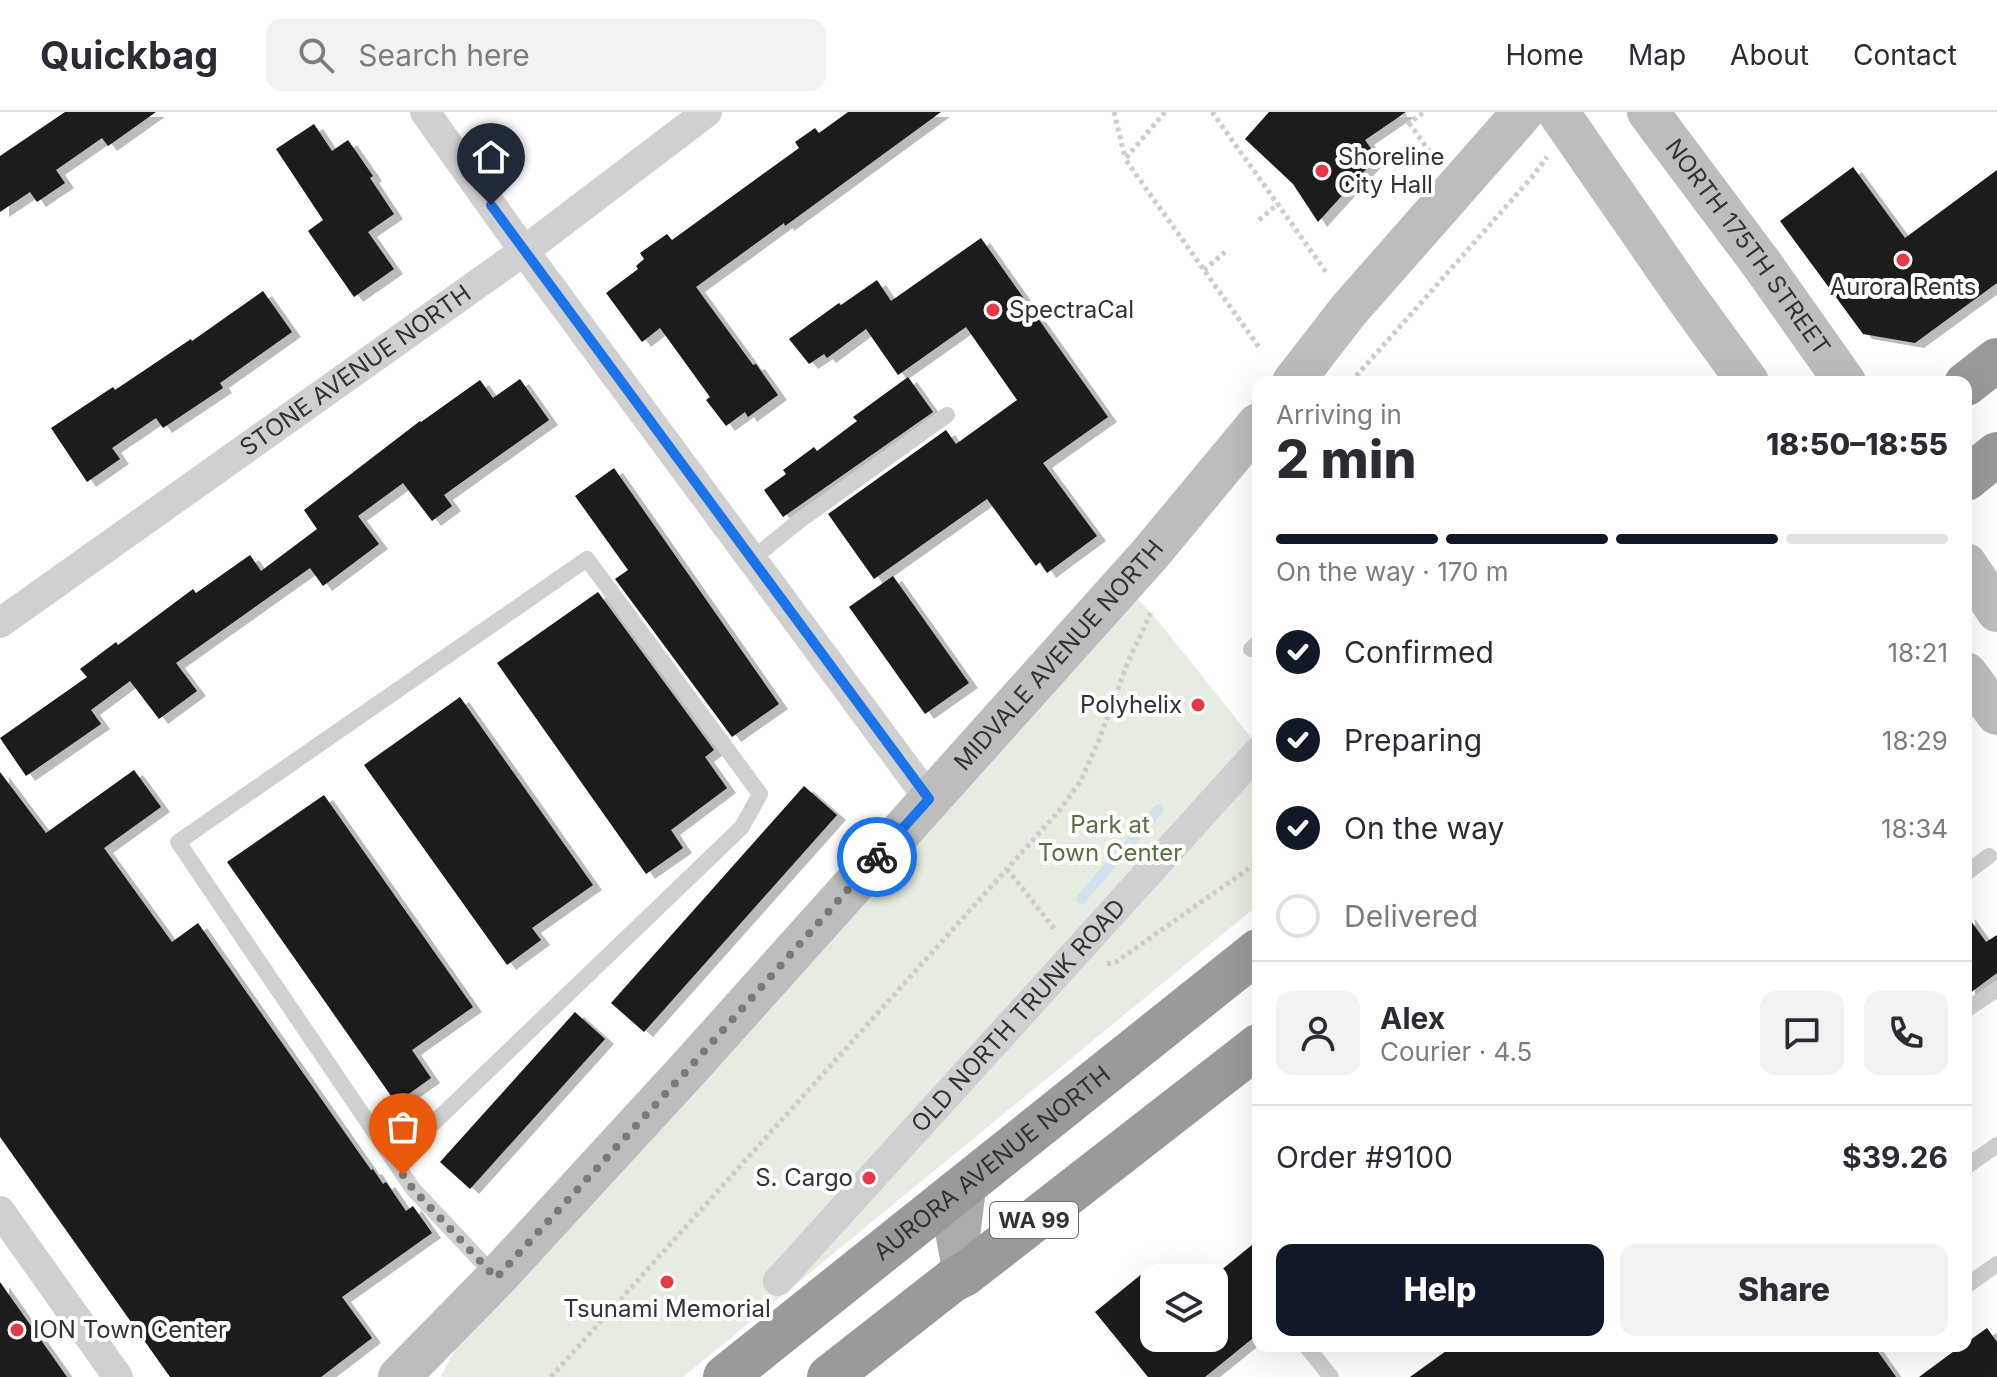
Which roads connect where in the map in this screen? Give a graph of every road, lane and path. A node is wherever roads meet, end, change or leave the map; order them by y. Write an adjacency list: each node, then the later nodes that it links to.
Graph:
1 (425, 112): 17 (street)
2 (707, 112): 17 (street, STONE AVENUE NORTH)
3 (1114, 112): 13 (path)
4 (1165, 112): 13 (path)
5 (1212, 112): 15 (path)
6 (1424, 112): 11 (path)
7 (1523, 112): 23 (street)
8 (1558, 112): 25 (street)
9 (1648, 112): 26 (street, NORTH 175TH STREET)
10 (1403, 114): 11 (path)
11 (1409, 123): 12 (path)
12 (1429, 151)
13 (1125, 159): 19 (path)
14 (1544, 159): 24 (path)
15 (1278, 204): 16 (path); 20 (path)
16 (1259, 220)
17 (524, 251): 32 (street); 36 (street, STONE AVENUE NORTH)
18 (1225, 252): 19 (path)
19 (1204, 270): 21 (path)
20 (1326, 272)
21 (1261, 350)
22 (1997, 360): 27 (highway)
23 (1298, 376)
24 (1356, 376)
25 (1744, 376)
26 (1841, 376)
27 (1972, 379)
28 (947, 415): 32 (lane)
29 (1252, 431): 40 (street, MIDVALE AVENUE NORTH)
30 (1997, 454): 31 (highway)
31 (1972, 474)
32 (751, 560): 40 (street)
33 (1972, 573): 35 (street)
34 (1156, 603): 43 (path)
35 (1997, 611)
36 (0, 623)
37 (1972, 681): 38 (street)
38 (1997, 714)
39 (1252, 759): 45 (street, OLD NORTH TRUNK ROAD)
40 (929, 799): 57 (street, MIDVALE AVENUE NORTH)
41 (1994, 858): 44 (lane)
42 (1252, 866): 45 (path)
43 (1007, 869): 45 (path); 63 (path)
44 (1972, 870)
45 (1075, 955): 58 (street, OLD NORTH TRUNK ROAD)
46 (1252, 956): 53 (highway, AURORA AVENUE NORTH / WA 99)
47 (1997, 989): 48 (lane)
48 (1972, 1006)
49 (1252, 1052): 56 (highway, WA 99)
50 (1997, 1145): 52 (lane)
51 (394, 1161): 51 (lane); 57 (lane)
52 (1972, 1163)
53 (964, 1188): 56 (main road); 64 (highway, AURORA AVENUE NORTH / WA 99)
54 (0, 1211): 61 (street)
55 (1997, 1264): 59 (lane)
56 (965, 1274): 65 (highway, WA 99)
57 (496, 1278): 62 (street, MIDVALE AVENUE NORTH)
58 (778, 1281)
59 (1972, 1282)
60 (1311, 1352): 66 (lane)
61 (118, 1377)
62 (399, 1377)
63 (551, 1377)
64 (725, 1377)
65 (829, 1377)
66 (1331, 1377)

